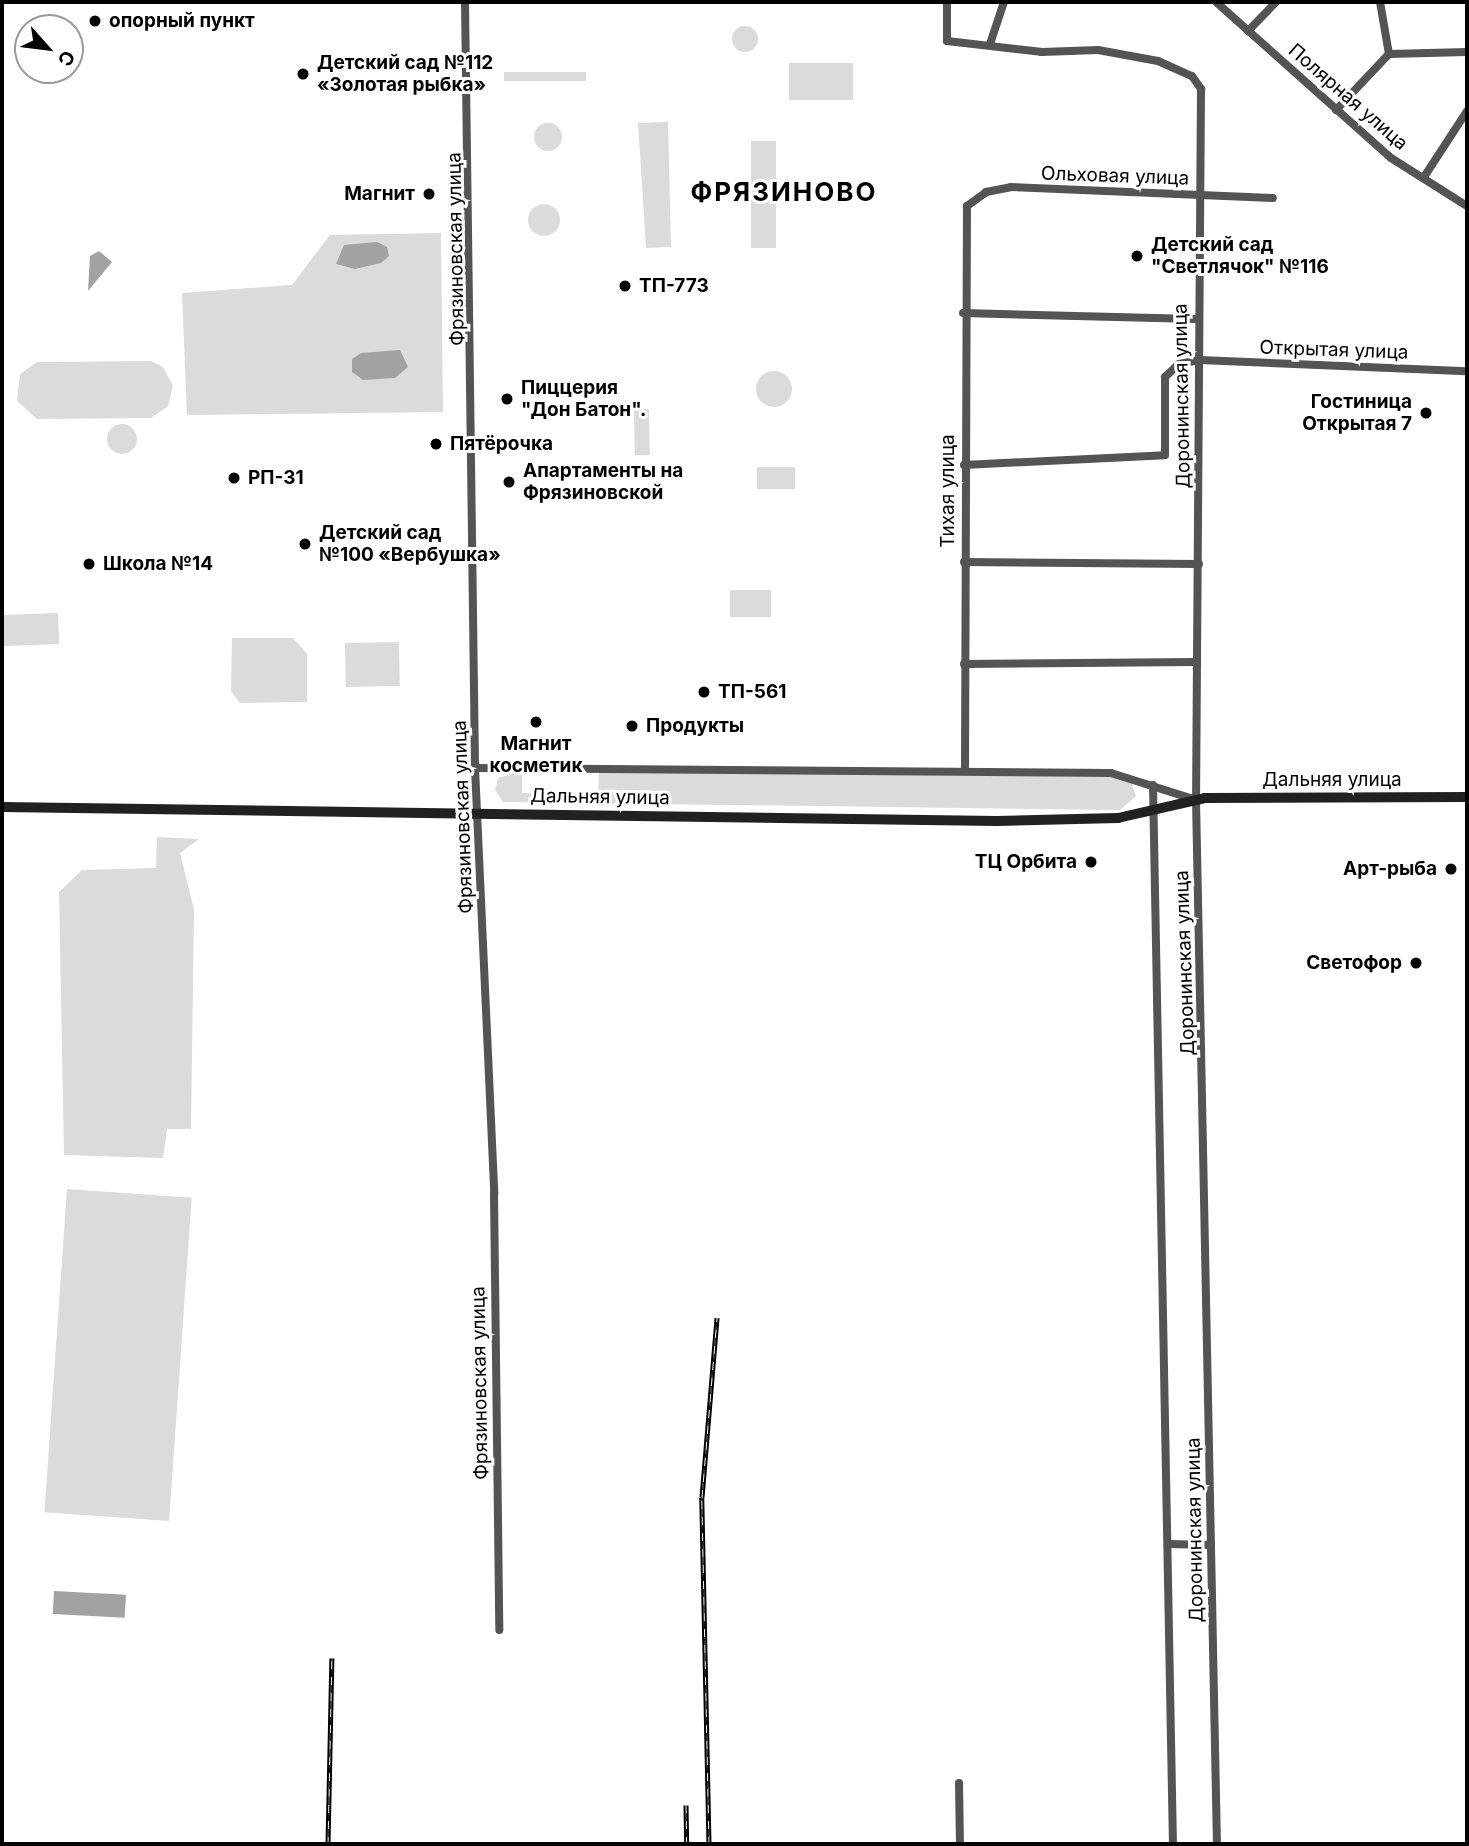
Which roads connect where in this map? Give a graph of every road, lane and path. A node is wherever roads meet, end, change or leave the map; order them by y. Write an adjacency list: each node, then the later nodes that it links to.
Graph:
1 (465, 2): 27 (street, Фрязиновская улица)
2 (947, 2): 8 (street)
3 (1004, 2): 8 (street)
4 (1216, 2): 7 (street, Полярная улица)
5 (1276, 2): 7 (street)
6 (1380, 2): 10 (street)
7 (1248, 31): 11 (street, Полярная улица)
8 (990, 44): 14 (street, Доронинская улица)
9 (1467, 52): 10 (street)
10 (1388, 54): 11 (street)
11 (1336, 110): 13 (street, Полярная улица)
12 (1467, 111): 13 (street)
13 (1424, 177): 16 (street, Полярная улица)
14 (1198, 194): 15 (street, Ольховая улица); 17 (street, Ольховая улица); 19 (street, Доронинская улица)
15 (1273, 198)
16 (1467, 206)
17 (967, 211): 18 (street, Тихая улица)
18 (963, 313): 19 (street); 22 (street, Тихая улица)
19 (1195, 319): 20 (street, Доронинская улица)
20 (1200, 360): 21 (street, Открытая улица); 22 (street); 24 (street, Доронинская улица)
21 (1467, 371)
22 (964, 466): 23 (street, Тихая улица)
23 (964, 562): 24 (street); 26 (street, Тихая улица)
24 (1199, 564): 25 (street, Доронинская улица)
25 (1197, 662): 26 (street); 31 (street, Доронинская улица)
26 (964, 664): 28 (street, Тихая улица)
27 (475, 768): 28 (street, Дальняя улица); 34 (street, Фрязиновская улица)
28 (965, 771): 29 (street, Дальняя улица)
29 (1153, 785): 31 (street, Дальняя улица); 33 (street)
30 (1467, 797): 31 (street, Дальняя улица)
31 (1196, 800): 33 (street, Дальняя улица); 36 (street, Доронинская улица)
32 (2, 807): 34 (street, Дальняя улица)
33 (1154, 811): 34 (street, Дальняя улица); 35 (street)
34 (478, 813): 37 (street, Фрязиновская улица)
35 (1170, 1544): 36 (street); 40 (street)
36 (1211, 1545): 41 (street, Доронинская улица)
37 (499, 1630)
38 (959, 1783): 39 (street)
39 (960, 1844)
40 (1173, 1844)
41 (1217, 1844)

